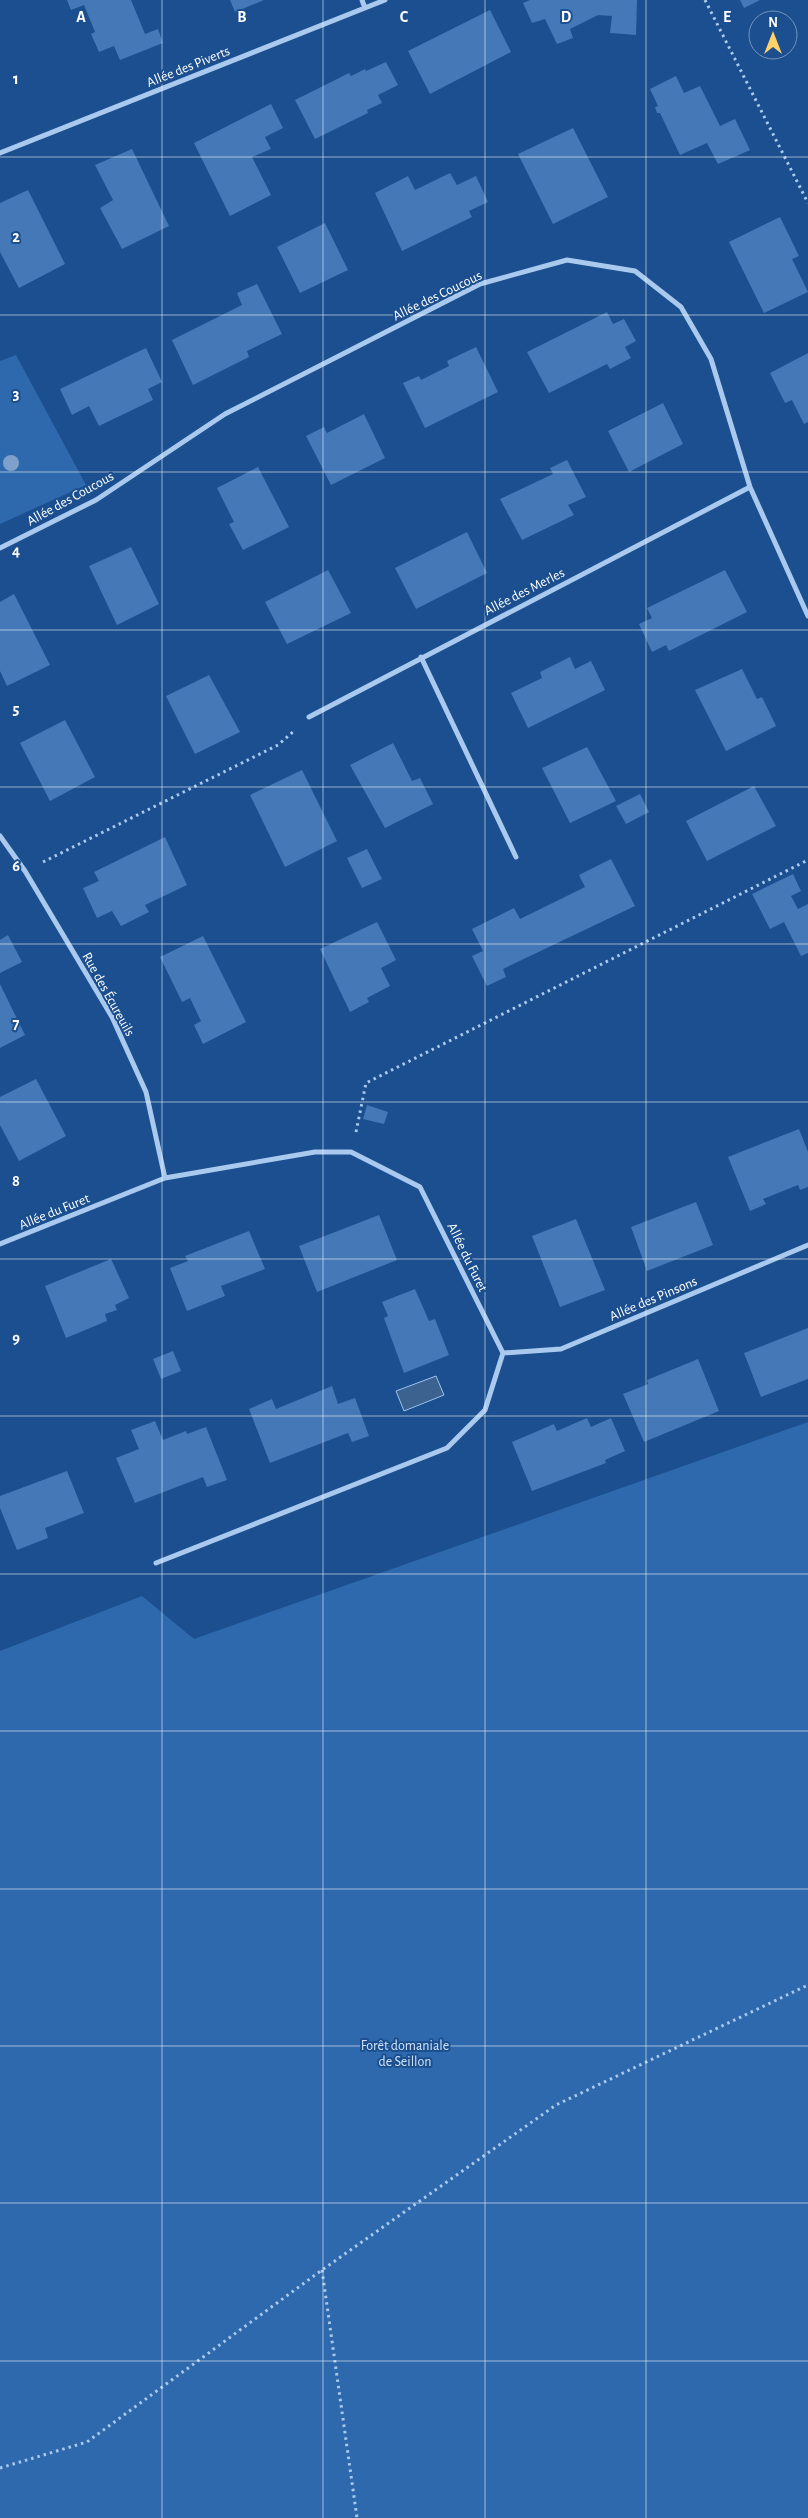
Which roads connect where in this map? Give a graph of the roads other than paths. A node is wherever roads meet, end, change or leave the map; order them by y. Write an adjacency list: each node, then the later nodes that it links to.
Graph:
1 (362, 0): 3 (street)
2 (385, 0): 3 (street, Allée des Piverts)
3 (365, 8): 4 (street, Allée des Piverts)
4 (0, 153)
5 (750, 486): 6 (street, Allée des Coucous); 7 (street, Allée des Coucous); 8 (street, Allée des Merles)
6 (0, 548)
7 (808, 616)
8 (421, 658): 9 (street, Allée des Merles); 11 (street)
9 (309, 718)
10 (0, 836): 12 (street, Rue des Écureuils)
11 (516, 857)
12 (165, 1178): 13 (street, Allée du Furet); 15 (street, Allée du Furet)
13 (0, 1244)
14 (808, 1245): 15 (street, Allée des Pinsons)
15 (503, 1353): 16 (street)
16 (156, 1563)

